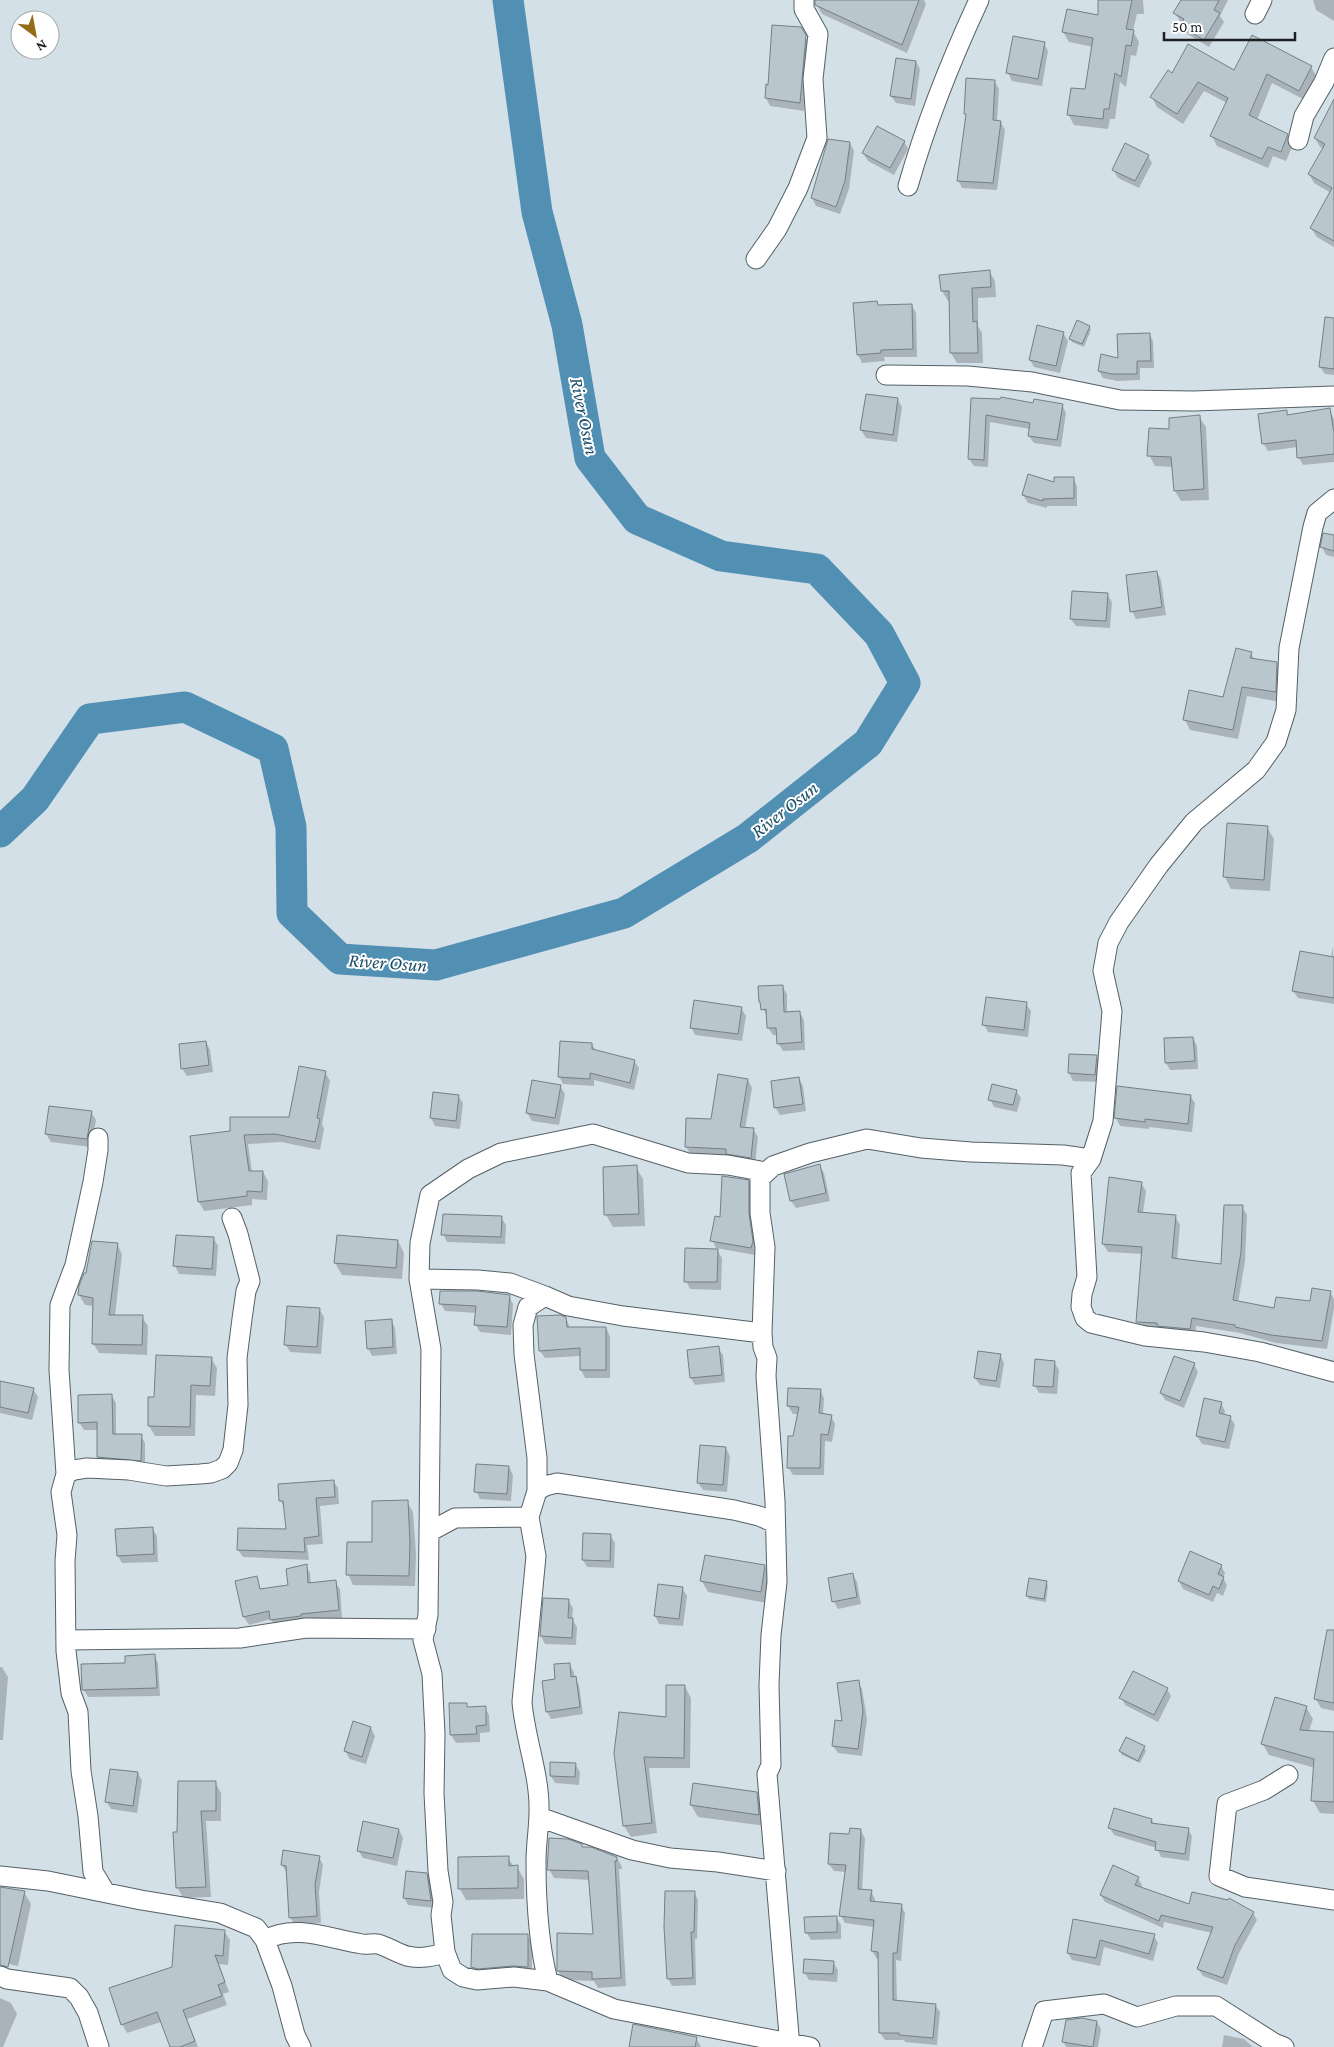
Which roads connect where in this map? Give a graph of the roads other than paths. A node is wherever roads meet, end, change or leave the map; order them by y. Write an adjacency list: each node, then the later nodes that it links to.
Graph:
1 (804, 0): 6 (street)
2 (979, 0): 5 (street)
3 (1334, 58): 4 (street)
4 (1298, 140)
5 (908, 186)
6 (756, 259)
7 (886, 375): 8 (street)
8 (1334, 396)
9 (1334, 499): 11 (street)
10 (98, 1138): 18 (street)
11 (1091, 1159): 12 (street); 17 (street)
12 (766, 1172): 14 (street); 16 (street)
13 (232, 1218): 18 (street)
14 (419, 1279): 15 (street); 22 (street)
15 (545, 1296): 16 (street); 19 (street)
16 (762, 1334): 21 (street)
17 (1334, 1372)
18 (66, 1474): 24 (street)
19 (537, 1491): 20 (street); 21 (street)
20 (529, 1517): 22 (street); 26 (street)
21 (776, 1523): 27 (street)
22 (429, 1532): 23 (street)
23 (426, 1629): 24 (street); 32 (street)
24 (66, 1640): 29 (street)
25 (1288, 1775): 30 (street)
26 (539, 1817): 27 (street); 34 (street)
27 (776, 1871): 35 (street)
28 (0, 1876): 29 (street)
29 (105, 1892): 31 (street)
30 (1334, 1900)
31 (265, 1940): 32 (street); 37 (street)
32 (445, 1952): 34 (street)
33 (0, 1976): 36 (street)
34 (548, 1982): 35 (street)
35 (789, 2045): 38 (street)
36 (99, 2047)
37 (301, 2047)
38 (810, 2047)
39 (1032, 2047): 40 (street)
40 (1284, 2047)

